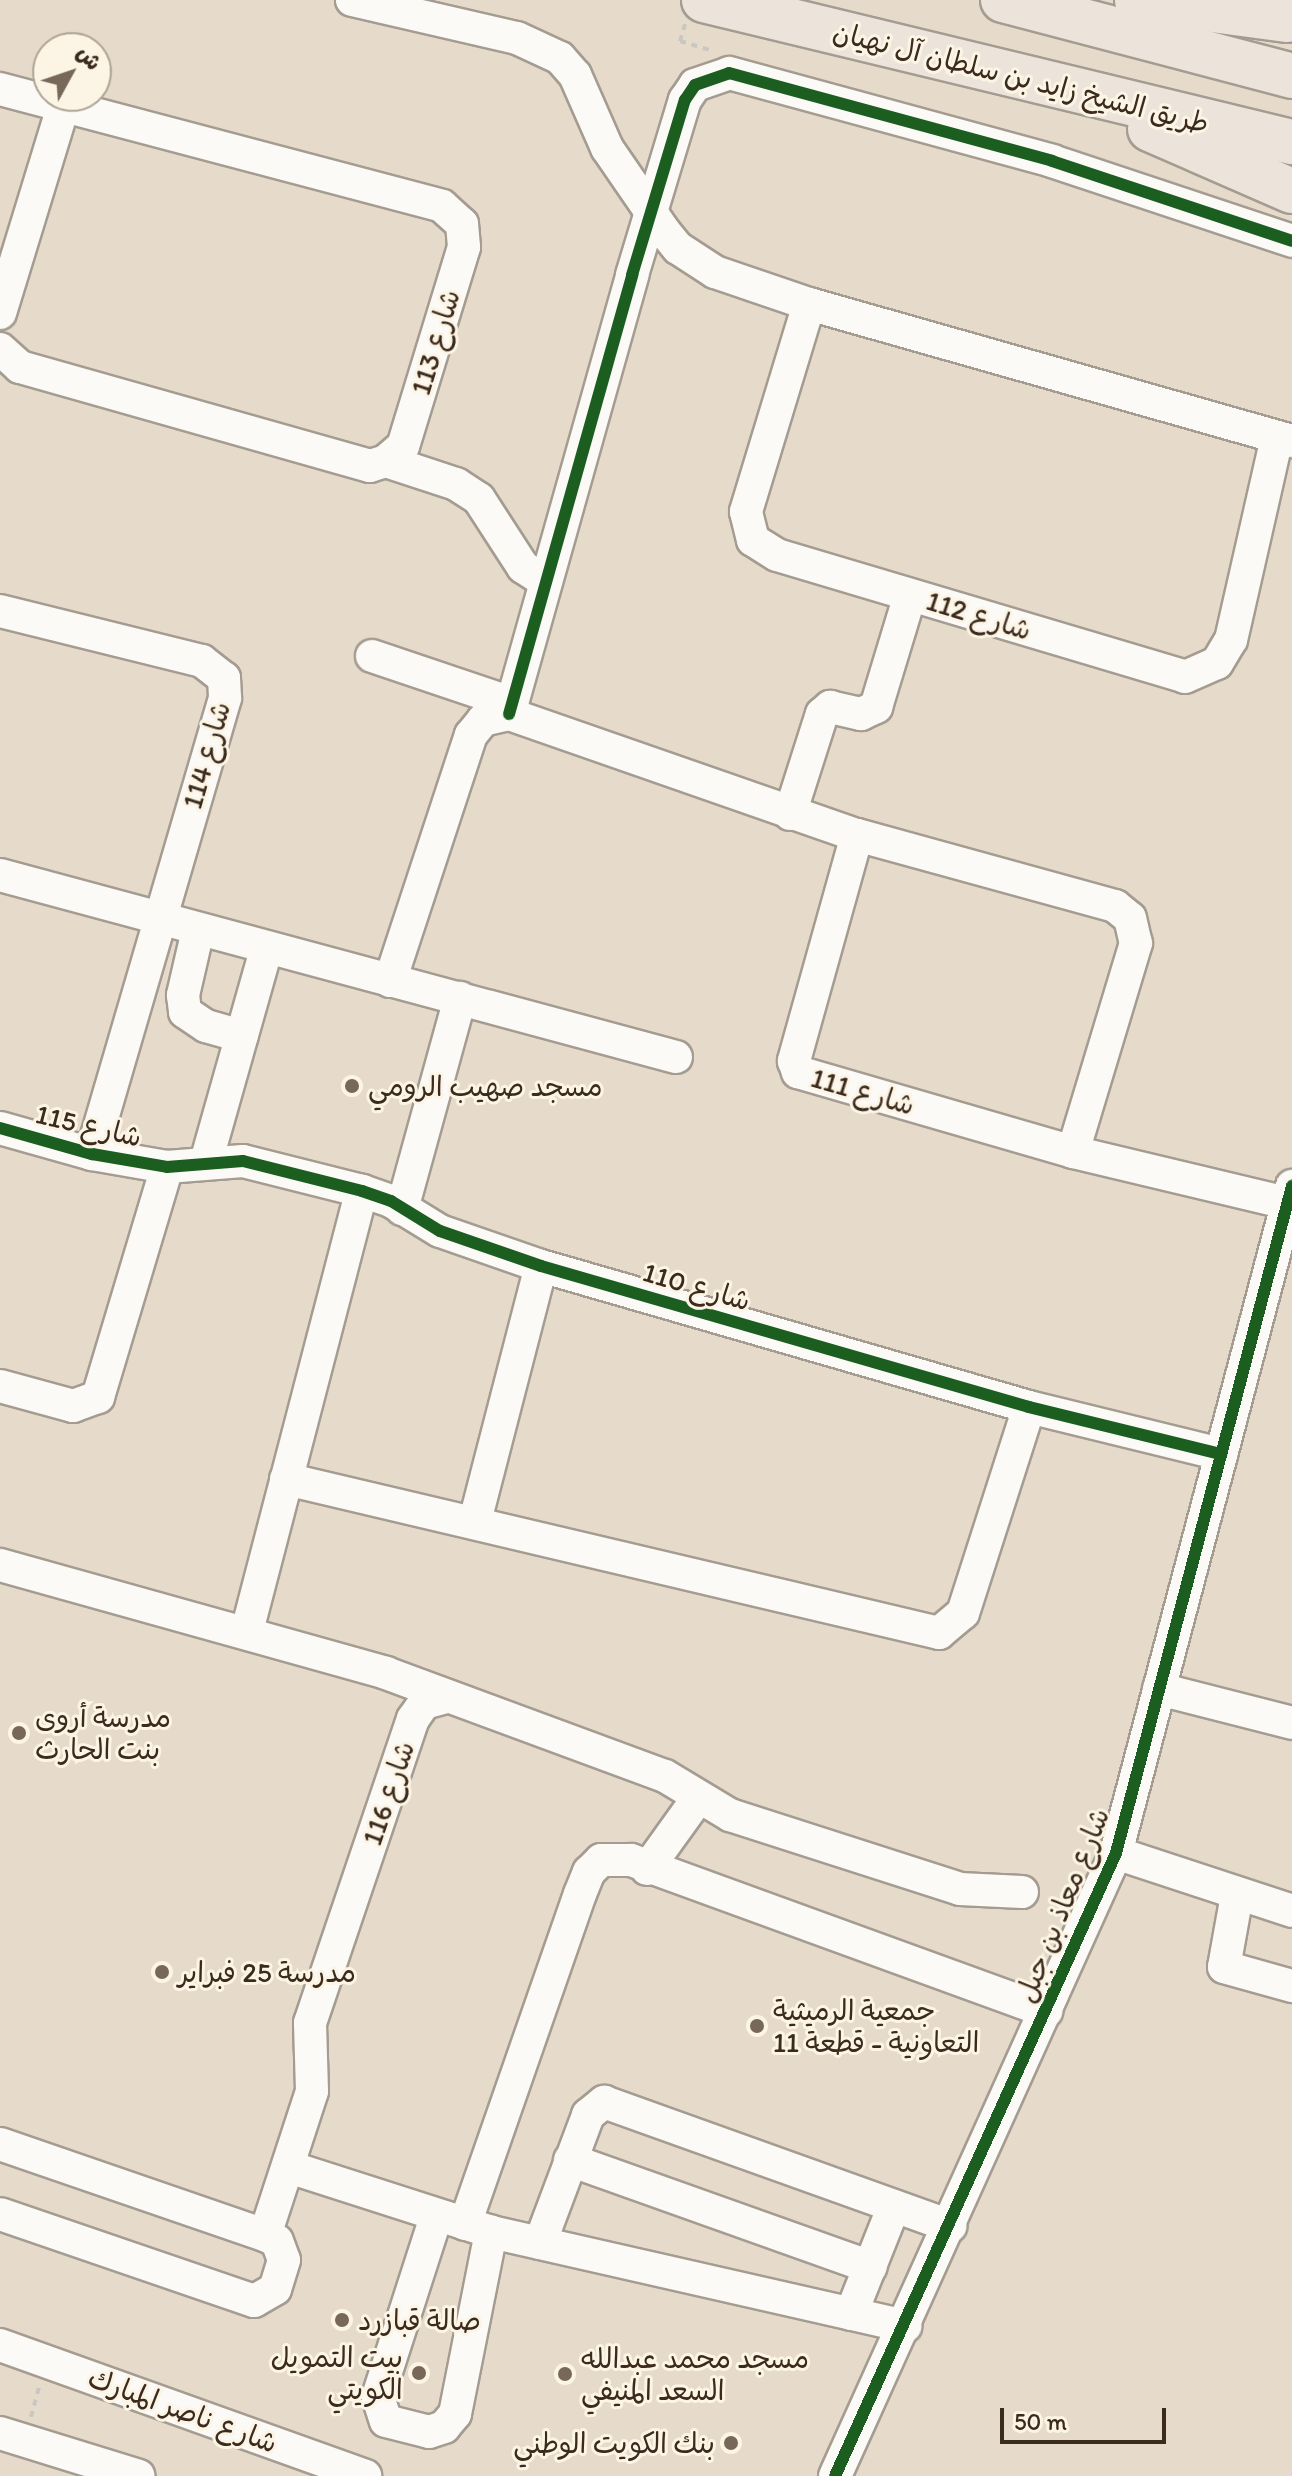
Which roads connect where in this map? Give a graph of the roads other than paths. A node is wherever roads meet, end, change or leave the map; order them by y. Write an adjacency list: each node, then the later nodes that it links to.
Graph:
1 (352, 0): 15 (street, شارع 112)
2 (1003, 0): 7 (highway)
3 (1137, 0): 6 (highway)
4 (1234, 0): 6 (street)
5 (696, 8): 8 (highway, طريق الشيخ زايد بن سلطان آل نهيان)
6 (1287, 20)
7 (1292, 76)
8 (1041, 83): 13 (highway, طريق الشيخ زايد بن سلطان آل نهيان); 14 (highway)
9 (0, 89): 10 (street, شارع 113)
10 (32, 98)
11 (61, 112): 18 (street)
12 (82, 112): 21 (street, شارع 113)
13 (1292, 142)
14 (1292, 191)
15 (654, 212): 16 (street); 17 (street, شارع 112); 22 (street)
16 (1292, 241)
17 (809, 304): 20 (street, شارع 112); 23 (street, شارع 112)
18 (0, 313)
19 (0, 349): 21 (street)
20 (1284, 439): 23 (street, شارع 112)
21 (386, 461): 22 (street)
22 (546, 582): 26 (street)
23 (910, 595): 27 (street)
24 (0, 611): 30 (street, شارع 114)
25 (372, 656): 26 (street)
26 (511, 709): 27 (street); 33 (street)
27 (790, 814): 28 (street)
28 (857, 835): 38 (street); 38 (street, شارع 111)
29 (0, 875): 30 (street)
30 (157, 919): 31 (street); 39 (street, شارع 114)
31 (198, 930): 32 (street); 35 (street)
32 (267, 947): 33 (street); 35 (street)
33 (390, 981): 34 (street)
34 (460, 998): 36 (street); 44 (street)
35 (242, 1036): 40 (street)
36 (676, 1057)
37 (0, 1128): 39 (street, شارع 115)
38 (1073, 1152): 43 (street, شارع 111)
39 (92, 1154): 41 (street, شارع 115)
40 (206, 1162): 41 (street, شارع 110); 42 (street, شارع 110)
41 (167, 1167): 46 (street, شارع 115)
42 (362, 1191): 44 (street, شارع 110); 49 (street)
43 (1290, 1194): 48 (street, شارع معاذ بن جبل)
44 (402, 1209): 45 (street, شارع 110)
45 (541, 1266): 47 (street, شارع 110); 50 (street)
46 (0, 1386)
47 (1029, 1407): 48 (street, شارع 110); 50 (street)
48 (1221, 1454): 53 (street, شارع معاذ بن جبل)
49 (286, 1479): 50 (street); 52 (street)
50 (475, 1521)
51 (0, 1565): 52 (street)
52 (247, 1631): 54 (street)
53 (1159, 1689): 55 (street); 57 (street, شارع معاذ بن جبل)
54 (446, 1697): 56 (street); 66 (street, شارع 116)
55 (1292, 1723)
56 (698, 1798): 58 (street); 59 (street)
57 (1116, 1853): 60 (street); 63 (street, شارع معاذ بن جبل)
58 (647, 1869): 63 (street); 69 (street)
59 (1022, 1892)
60 (1237, 1895): 61 (street); 62 (street)
61 (1292, 1911)
62 (1292, 1986)
63 (1046, 2011): 70 (street, شارع معاذ بن جبل)
64 (0, 2144): 71 (street)
65 (570, 2160): 67 (street); 72 (street); 73 (street)
66 (289, 2167): 69 (street); 71 (street, شارع 116)
67 (894, 2206): 70 (street); 73 (street)
68 (0, 2214): 71 (street)
69 (464, 2224): 69 (street); 72 (street)
70 (950, 2226): 75 (street, شارع معاذ بن جبل)
71 (265, 2235)
72 (540, 2243): 74 (street)
73 (870, 2267): 74 (street)
74 (851, 2314): 75 (street)
75 (905, 2326): 81 (street, شارع معاذ بن جبل)
76 (0, 2345): 78 (street, شارع ناصر المبارك)
77 (12, 2437): 79 (street)
78 (322, 2470): 80 (street, شارع ناصر المبارك)
79 (139, 2476)
80 (365, 2476)
81 (835, 2476)

